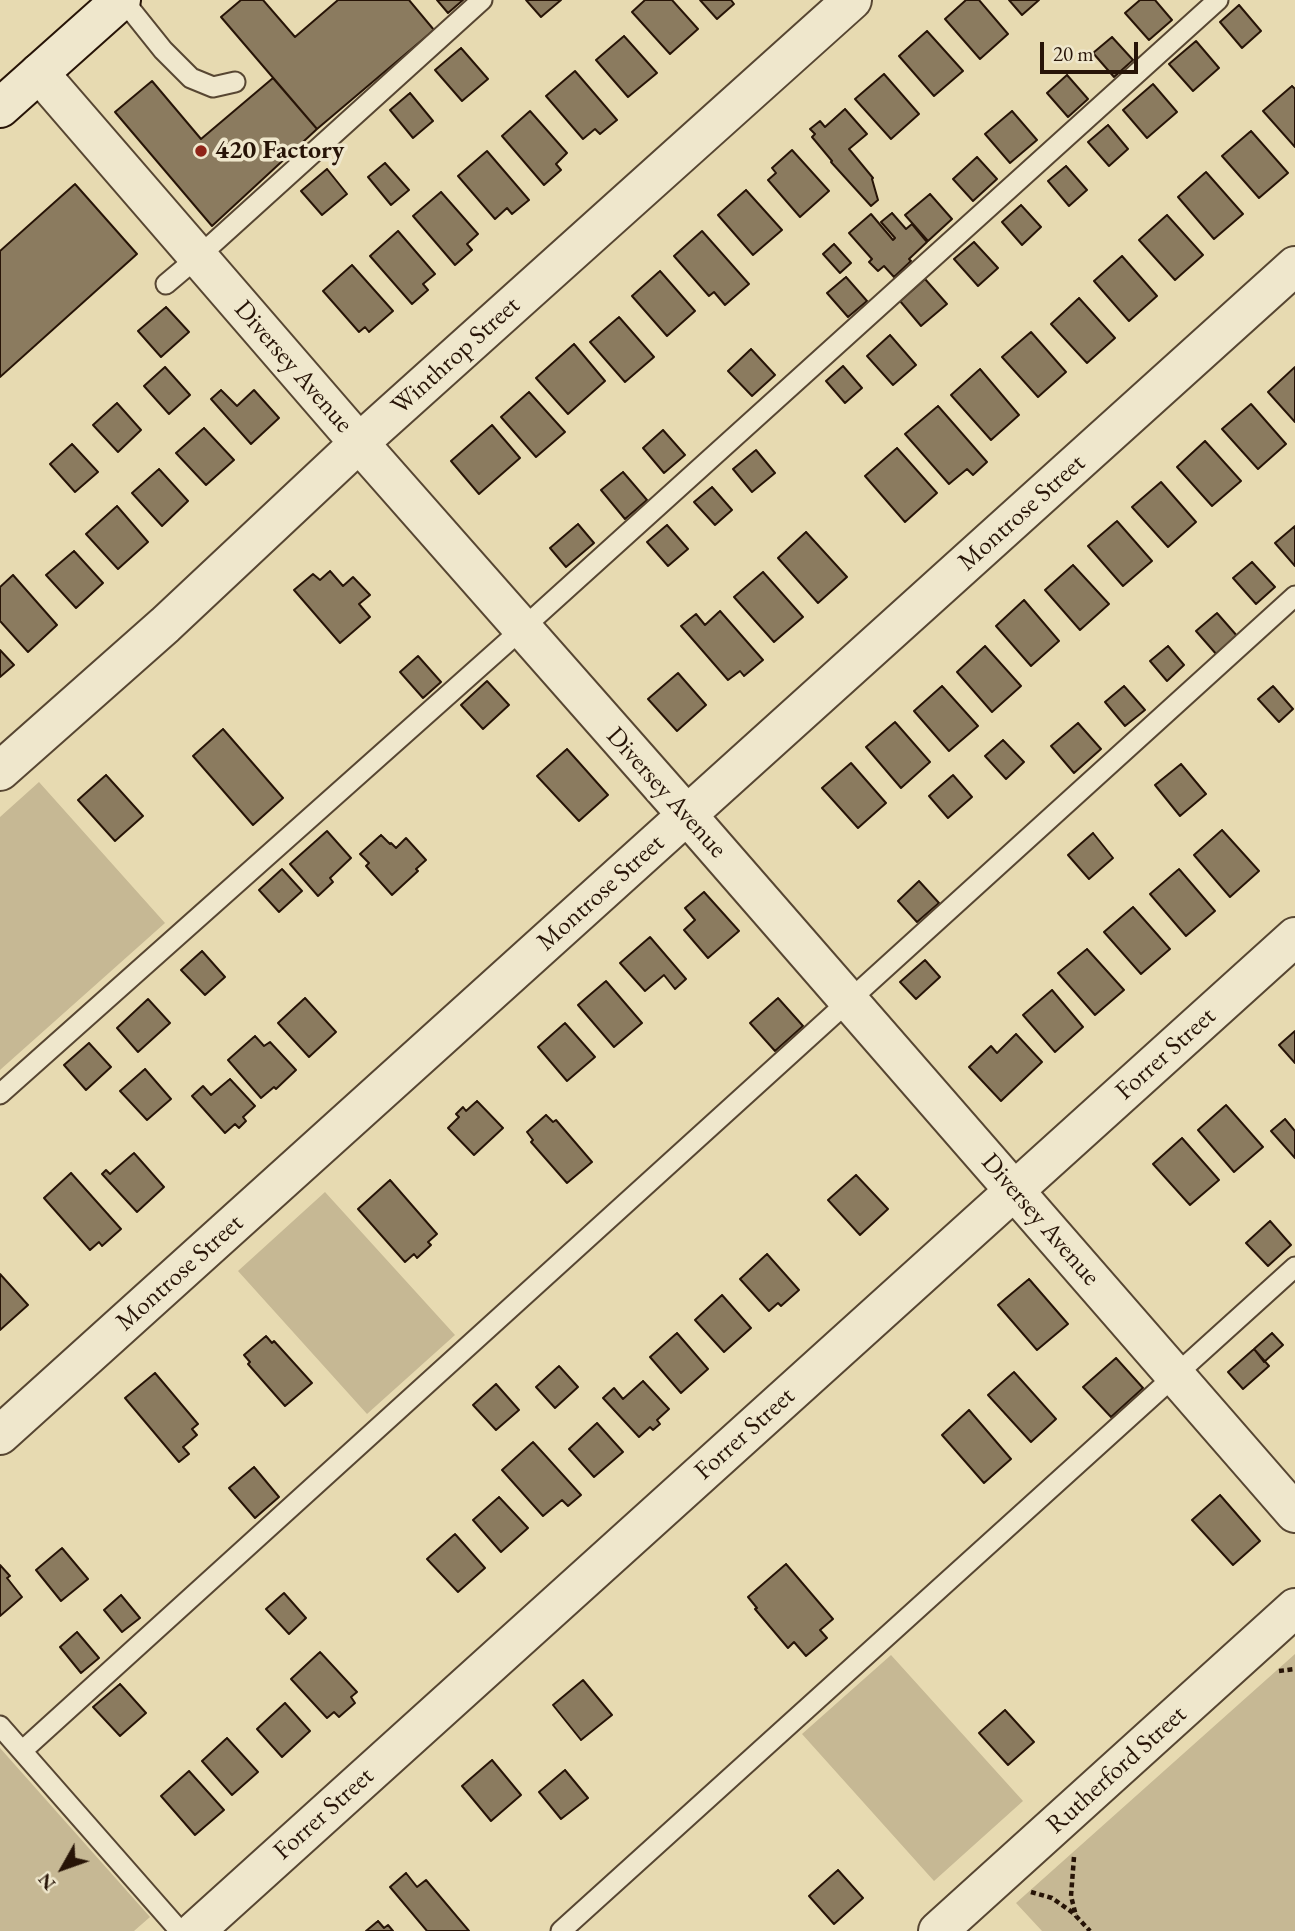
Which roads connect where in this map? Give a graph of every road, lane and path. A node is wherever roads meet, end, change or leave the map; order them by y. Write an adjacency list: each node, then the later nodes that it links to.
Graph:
1 (122, 0): 5 (street); 6 (lane)
2 (482, 0): 8 (lane)
3 (852, 0): 11 (street, Winthrop Street)
4 (1218, 0): 13 (lane)
5 (39, 73): 7 (street); 8 (street, Diversey Avenue)
6 (234, 82)
7 (0, 108)
8 (198, 257): 10 (lane); 11 (street, Diversey Avenue)
9 (1295, 266): 15 (street, Montrose Street)
10 (166, 284)
11 (359, 443): 13 (street, Diversey Avenue); 14 (street, Winthrop Street)
12 (1295, 596): 17 (lane)
13 (522, 629): 15 (street, Diversey Avenue); 18 (lane)
14 (0, 771)
15 (687, 816): 17 (street, Diversey Avenue); 22 (street, Montrose Street)
16 (1295, 937): 19 (street, Forrer Street)
17 (848, 1001): 19 (street, Diversey Avenue); 26 (lane)
18 (0, 1094)
19 (1014, 1191): 21 (street, Diversey Avenue); 31 (street, Forrer Street)
20 (1295, 1267): 21 (lane)
21 (1175, 1375): 23 (street, Diversey Avenue); 32 (lane)
22 (0, 1435)
23 (1295, 1513)
24 (1295, 1608): 33 (street, Rutherford Street)
25 (0, 1727): 26 (lane)
26 (22, 1751): 30 (lane)
27 (1075, 1849): 29 (path)
28 (1027, 1891): 29 (path)
29 (1076, 1916): 34 (path)
30 (180, 1931)
31 (195, 1931)
32 (561, 1931)
33 (938, 1931)
34 (1090, 1931)

